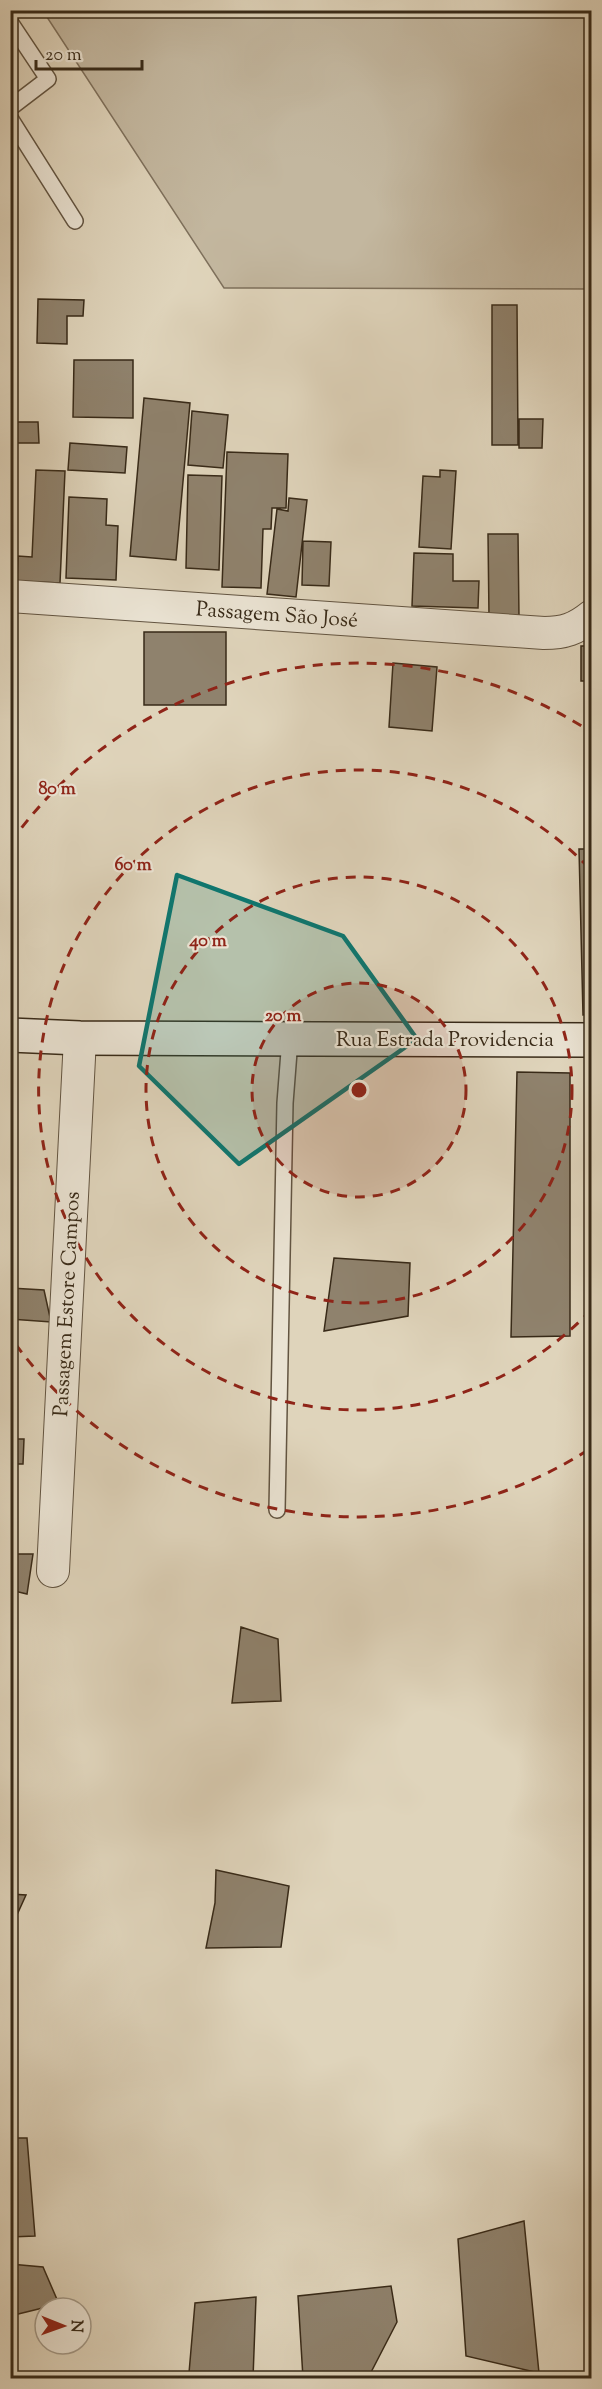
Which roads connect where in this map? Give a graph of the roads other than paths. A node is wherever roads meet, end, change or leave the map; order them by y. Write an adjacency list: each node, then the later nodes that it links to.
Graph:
1 (10, 22): 2 (lane)
2 (10, 108)
3 (10, 118): 4 (lane)
4 (75, 221)
5 (10, 596): 6 (street, Passagem São José)
6 (591, 616)
7 (10, 1035): 8 (main road, Rua Estrada Providencia)
8 (80, 1038): 9 (main road, Rua Estrada Providencia); 12 (street, Passagem Estore Campos)
9 (290, 1039): 10 (main road, Rua Estrada Providencia); 11 (lane)
10 (591, 1040)
11 (277, 1510)
12 (52, 1570)

